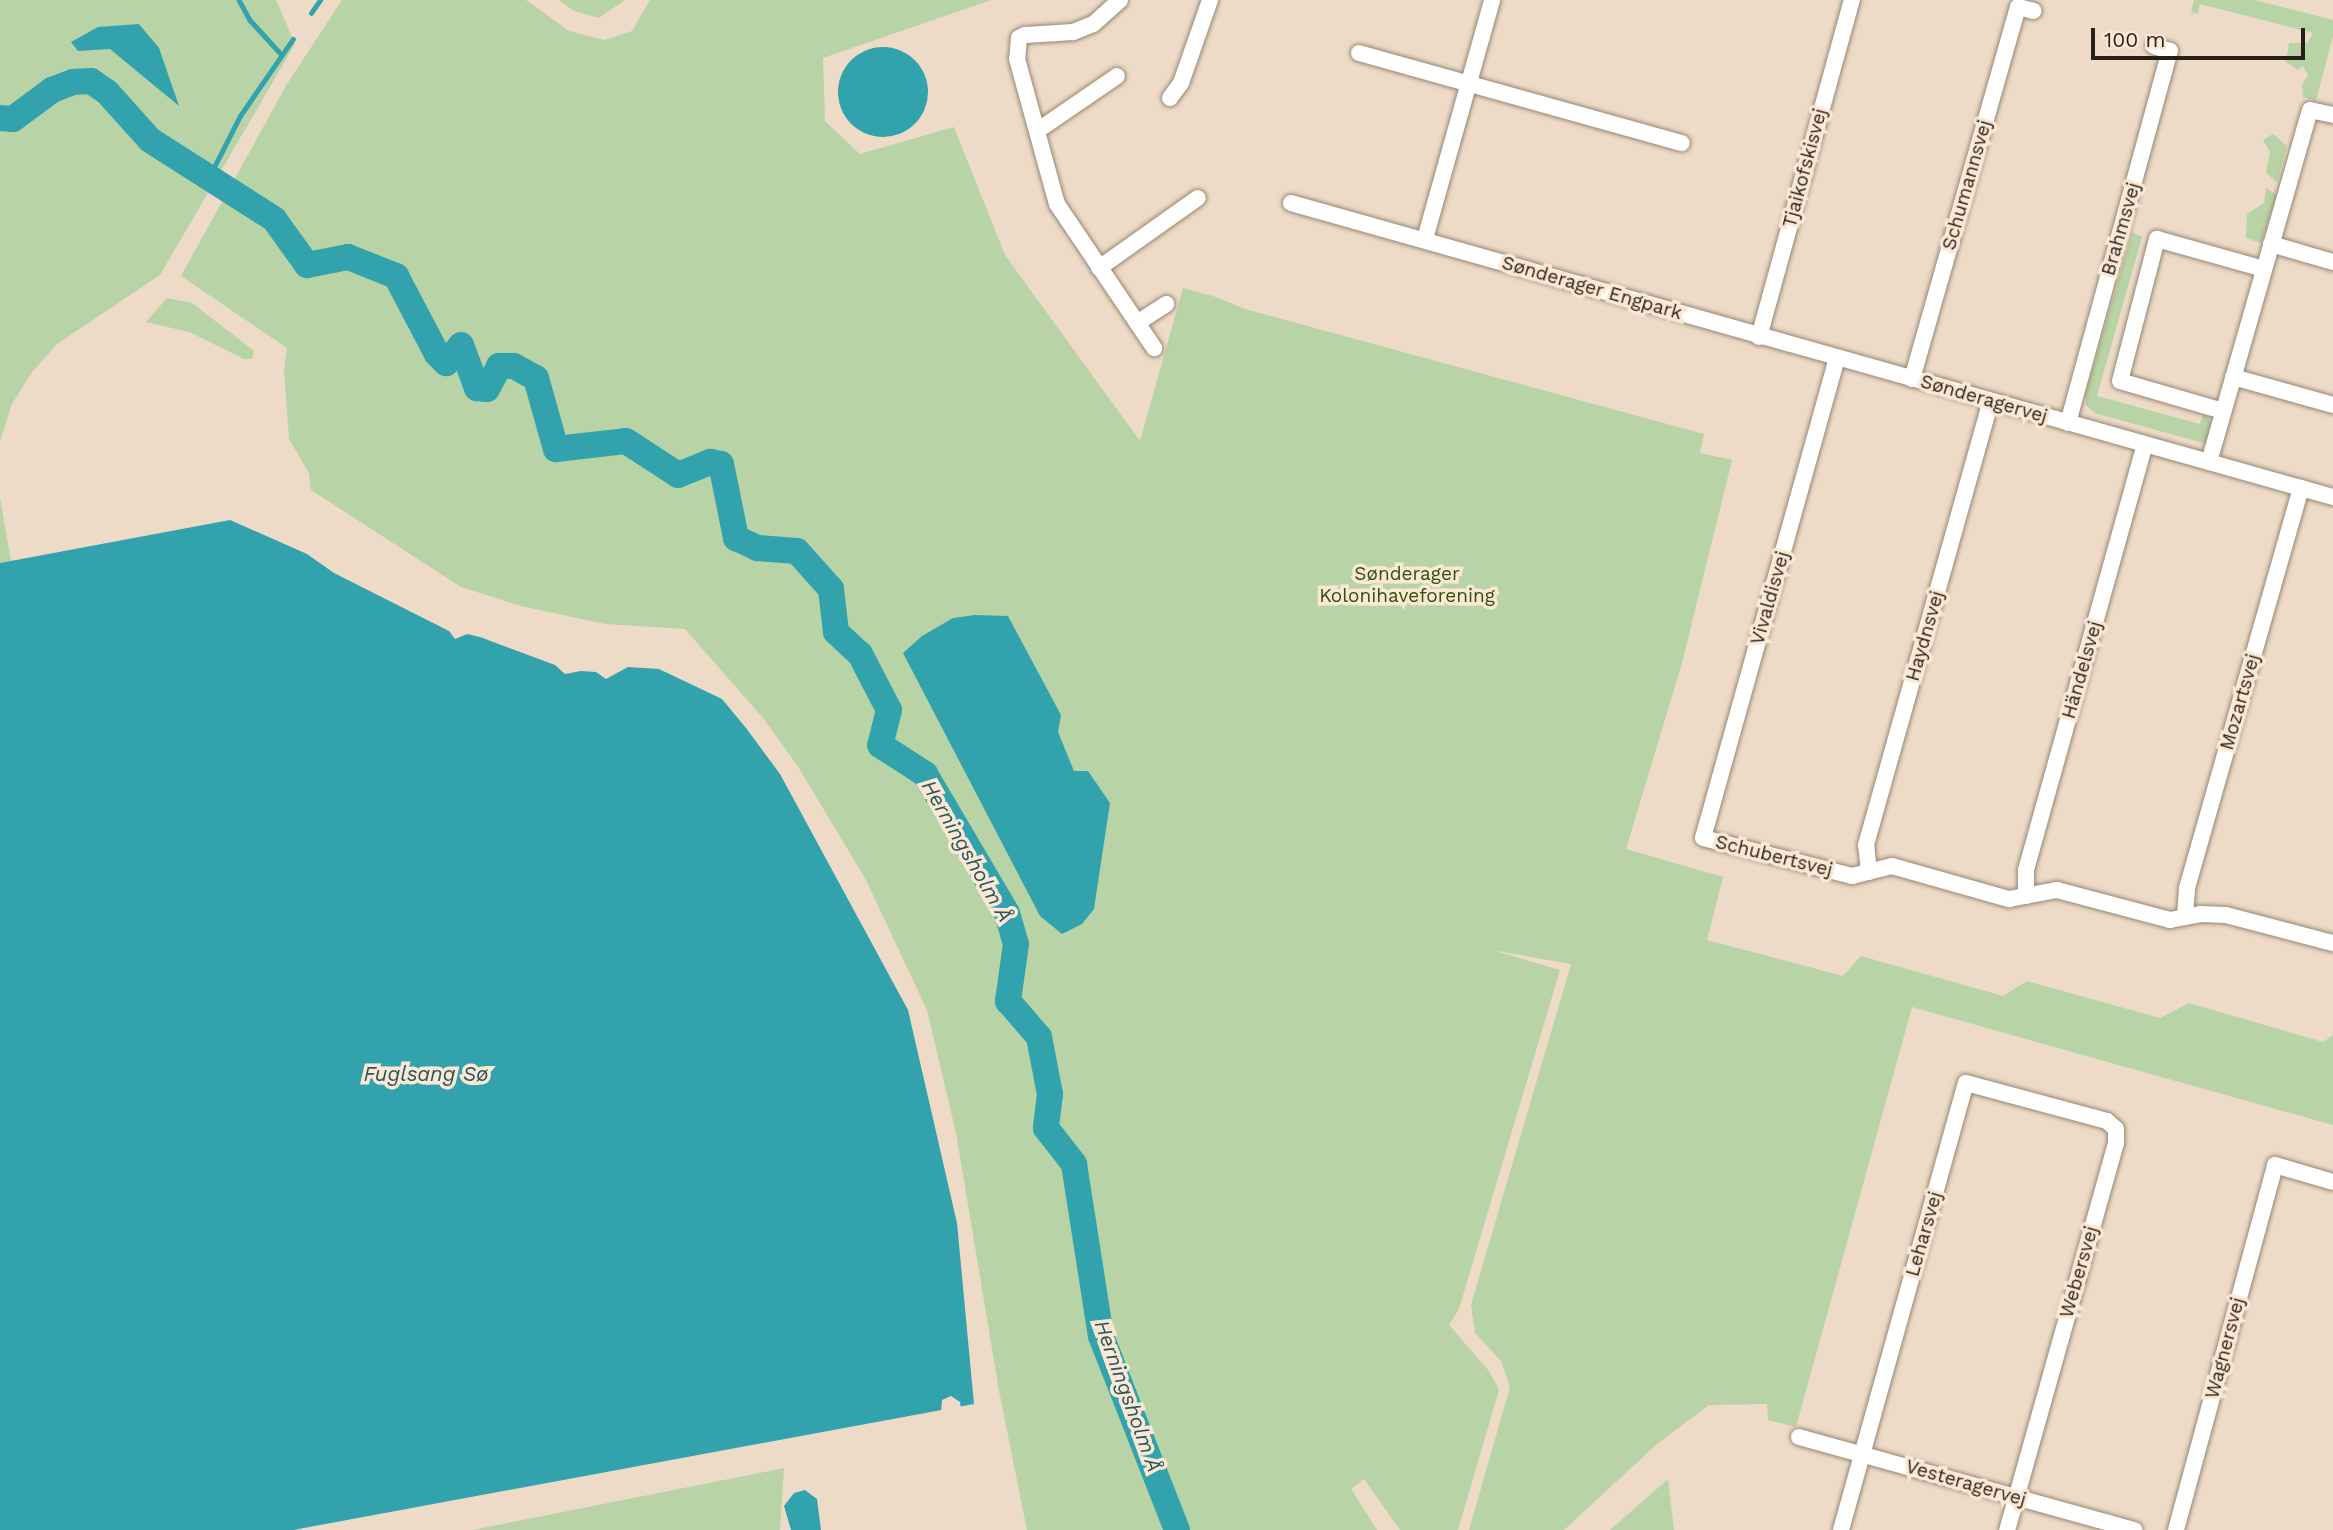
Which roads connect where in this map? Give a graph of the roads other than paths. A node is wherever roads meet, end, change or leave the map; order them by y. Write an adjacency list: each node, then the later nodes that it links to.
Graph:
1 (1120, 0): 12 (street)
2 (1210, 0): 10 (street)
3 (1492, 0): 9 (street)
4 (1852, 0): 23 (street, Tjaikofskisvej)
5 (2034, 11): 27 (street, Schumannsvej)
6 (2154, 46): 31 (street, Brahmsvej)
7 (1359, 53): 9 (street)
8 (1117, 76): 12 (street)
9 (1468, 85): 13 (street); 16 (street)
10 (1170, 98)
11 (2333, 115): 17 (street)
12 (1037, 131): 19 (street)
13 (1682, 142)
14 (1198, 198): 19 (street)
15 (1291, 203): 16 (street, Sønderager Engpark)
16 (1425, 239): 23 (street, Sønderager Engpark)
17 (2271, 244): 18 (street); 20 (street)
18 (2333, 261)
19 (1099, 268): 22 (street)
20 (2264, 269): 26 (street); 30 (street)
21 (1166, 304): 22 (street)
22 (1137, 323): 24 (street)
23 (1759, 337): 25 (street, Sønderagervej)
24 (1154, 348)
25 (1837, 358): 27 (street, Sønderagervej); 36 (street, Vivaldisvej)
26 (2233, 377): 29 (street); 30 (street)
27 (1912, 379): 28 (street, Sønderagervej)
28 (1991, 401): 31 (street, Sønderagervej); 37 (street, Haydnsvej)
29 (2333, 405)
30 (2223, 411): 33 (street)
31 (2067, 423): 32 (street, Sønderagervej)
32 (2145, 444): 33 (street, Sønderagervej); 38 (street, Händelsvej)
33 (2209, 462): 34 (street, Sønderagervej)
34 (2301, 488): 35 (street, Sønderagervej); 39 (street, Mozartsvej)
35 (2333, 496)
36 (1703, 838): 37 (street, Schubertsvej)
37 (1869, 872): 38 (street, Schubertsvej)
38 (2026, 896): 39 (street, Schubertsvej)
39 (2185, 916): 40 (street, Schubertsvej)
40 (2333, 943)
41 (2036, 1103): 44 (street, Leharsvej); 45 (street, Webersvej)
42 (2333, 1182): 49 (street, Wagnersvej)
43 (1799, 1437): 44 (street, Vesteragervej)
44 (1862, 1454): 45 (street, Vesteragervej); 46 (street)
45 (2016, 1497): 47 (street, Webersvej); 48 (street, Vesteragervej)
46 (1841, 1530)
47 (2007, 1530)
48 (2134, 1530)
49 (2176, 1530)

